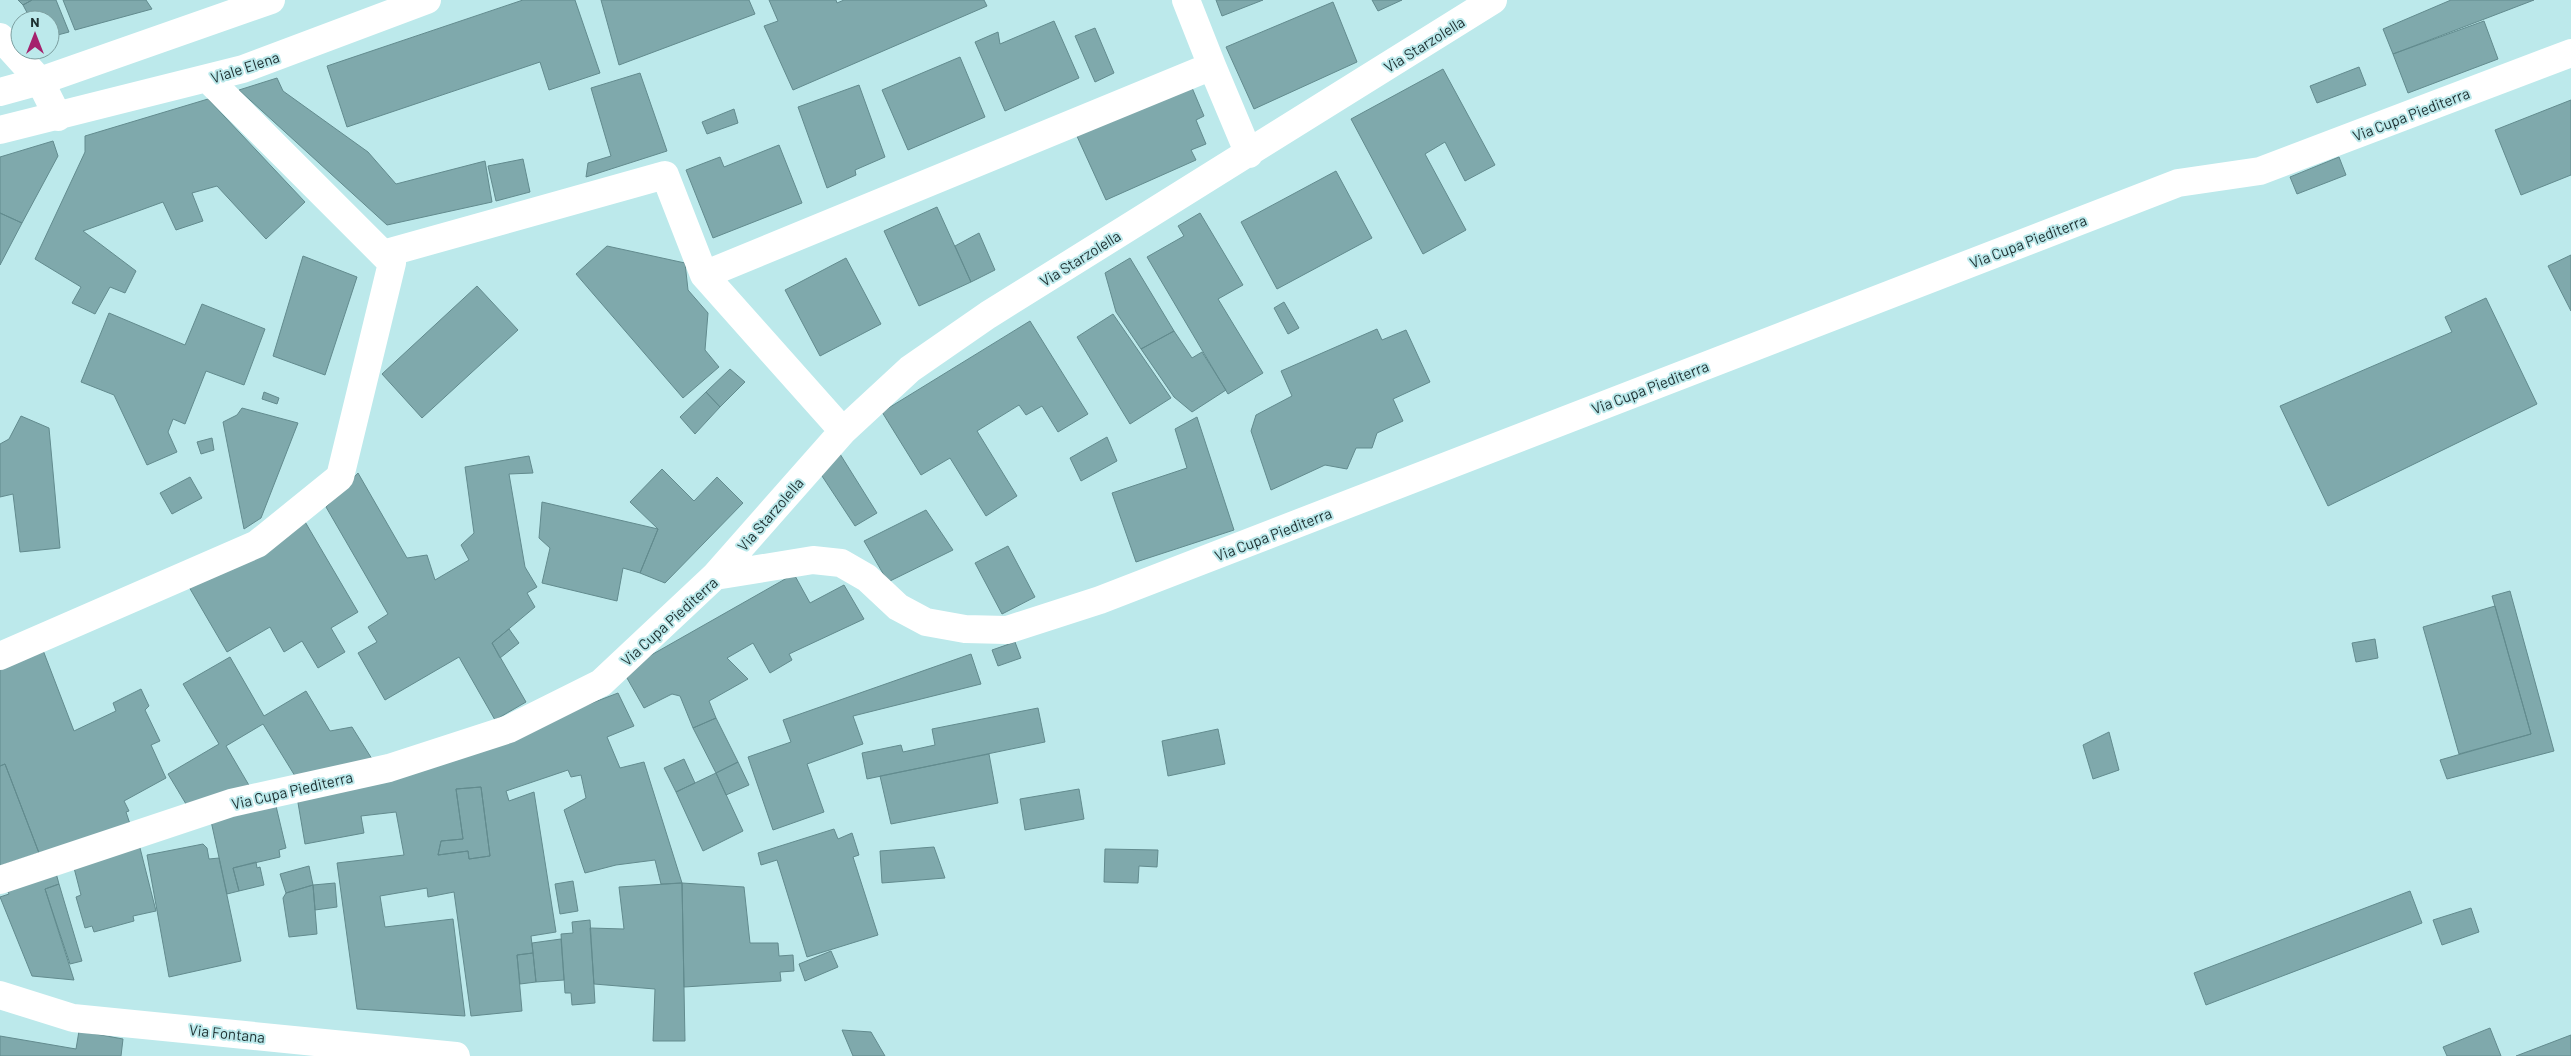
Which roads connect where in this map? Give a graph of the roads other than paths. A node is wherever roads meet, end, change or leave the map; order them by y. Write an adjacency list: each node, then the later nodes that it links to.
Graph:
1 (270, 0): 9 (street)
2 (427, 0): 8 (street, Viale Elena)
3 (1186, 0): 7 (street)
4 (1494, 0): 13 (street, Via Starzolella)
5 (0, 37): 9 (street)
6 (2571, 53): 17 (street, Via Cupa Piediterra)
7 (1212, 66): 13 (street); 15 (street)
8 (208, 79): 11 (street, Viale Elena); 14 (street)
9 (40, 81): 10 (street); 11 (street)
10 (0, 92)
11 (58, 117): 12 (street, Viale Elena)
12 (0, 130)
13 (1249, 154): 16 (street, Via Starzolella)
14 (383, 254): 15 (street); 18 (street)
15 (704, 275): 16 (street)
16 (843, 431): 17 (street, Via Starzolella)
17 (716, 576): 19 (street, Via Cupa Piediterra)
18 (0, 656)
19 (0, 880)
20 (0, 995): 21 (street, Via Fontana)
21 (456, 1056)

